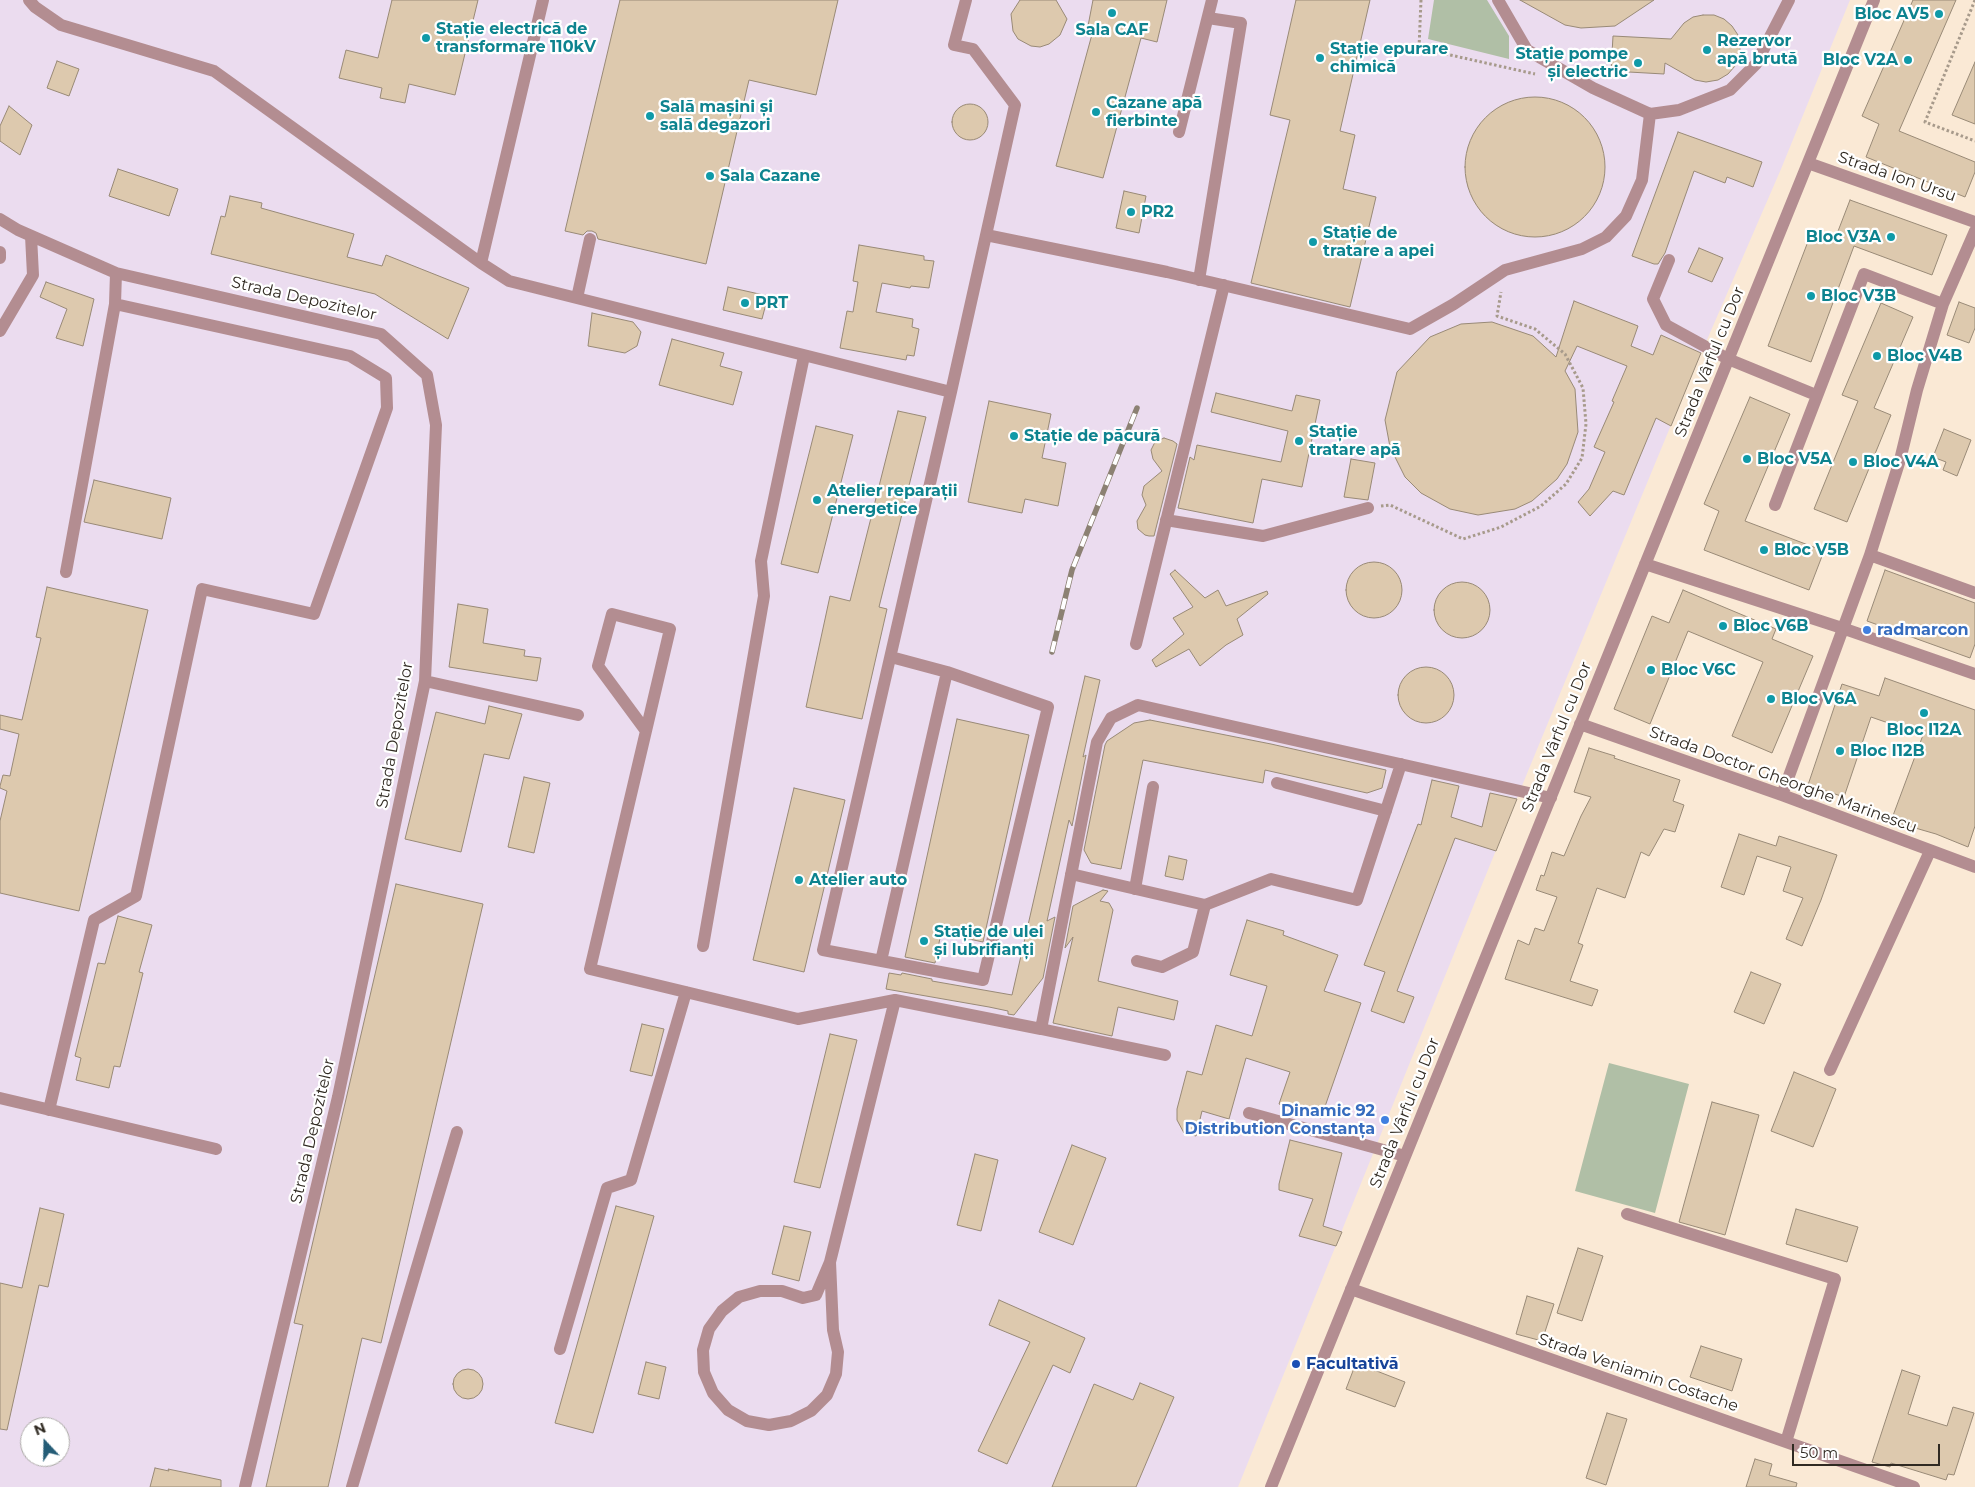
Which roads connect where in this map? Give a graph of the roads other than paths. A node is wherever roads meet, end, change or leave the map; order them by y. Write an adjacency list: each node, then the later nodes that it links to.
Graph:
1 (29, 0): 21 (street)
2 (543, 0): 21 (street)
3 (966, 0): 15 (street)
4 (1212, 0): 8 (street)
5 (1498, 0): 9 (street)
6 (1789, 0): 9 (street)
7 (1874, 0): 11 (street, Strada Vârful cu Dor)
8 (1208, 18): 10 (street); 23 (street)
9 (1650, 114): 24 (street)
10 (1179, 132)
11 (1808, 162): 13 (street, Strada Ion Ursu); 30 (street, Strada Vârful cu Dor)
12 (0, 219): 16 (street, Strada Depozitelor)
13 (1975, 222)
14 (1975, 231): 27 (street)
15 (986, 235): 23 (street); 31 (street)
16 (31, 236): 22 (street, Strada Depozitelor); 28 (street)
17 (590, 239): 25 (street)
18 (0, 252): 19 (street)
19 (0, 258)
20 (1669, 260): 30 (street)
21 (481, 264): 25 (street)
22 (116, 273): 26 (street); 45 (street, Strada Depozitelor)
23 (1200, 280): 24 (street)
24 (1224, 286): 35 (street)
25 (577, 298): 29 (street)
26 (115, 304): 38 (street); 69 (street)
27 (1943, 304): 32 (street); 36 (street)
28 (0, 331)
29 (804, 356): 31 (street); 60 (street)
30 (1728, 359): 32 (street); 37 (street, Strada Vârful cu Dor)
31 (951, 392): 42 (street)
32 (1816, 396): 33 (street)
33 (1775, 505)
34 (1368, 508): 35 (street)
35 (1166, 520): 41 (street)
36 (1870, 555): 39 (street); 40 (street)
37 (1645, 564): 40 (street); 47 (street, Strada Vârful cu Dor)
38 (66, 572)
39 (1975, 593)
40 (1842, 628): 44 (street); 52 (street)
41 (1136, 644)
42 (891, 657): 43 (street); 61 (street)
43 (947, 672): 61 (street); 61 (street)
44 (1975, 674)
45 (425, 681): 46 (street); 79 (street, Strada Depozitelor)
46 (578, 715)
47 (1580, 724): 52 (street, Strada Doctor Gheorghe Marinescu); 53 (street, Strada Vârful cu Dor)
48 (646, 730): 48 (street); 63 (street)
49 (1401, 764): 53 (street); 54 (street); 57 (street)
50 (1277, 783): 54 (street)
51 (1153, 787): 58 (street)
52 (1782, 795): 55 (street, Strada Doctor Gheorghe Marinescu)
53 (1551, 798): 73 (street, Strada Vârful cu Dor)
54 (1386, 811): 59 (street)
55 (1930, 851): 56 (street, Strada Doctor Gheorghe Marinescu); 67 (street)
56 (1975, 867)
57 (1071, 874): 58 (street); 65 (street)
58 (1135, 889): 59 (street)
59 (1205, 904): 62 (street)
60 (703, 946)
61 (881, 961)
62 (1136, 961)
63 (686, 992): 64 (street); 77 (street)
64 (895, 1000): 65 (street); 75 (street)
65 (1041, 1029): 66 (street)
66 (1165, 1054)
67 (1830, 1070)
68 (0, 1098): 69 (street)
69 (49, 1110): 72 (street)
70 (1249, 1113): 73 (street)
71 (457, 1132): 80 (street)
72 (216, 1150)
73 (1405, 1156): 76 (street, Strada Vârful cu Dor)
74 (1627, 1214): 78 (street)
75 (830, 1262): 75 (street)
76 (1351, 1289): 78 (street, Strada Veniamin Costache); 81 (street, Strada Vârful cu Dor)
77 (560, 1349)
78 (1786, 1442): 82 (street, Strada Veniamin Costache)
79 (245, 1487)
80 (352, 1487)
81 (1271, 1487)
82 (1914, 1487)

